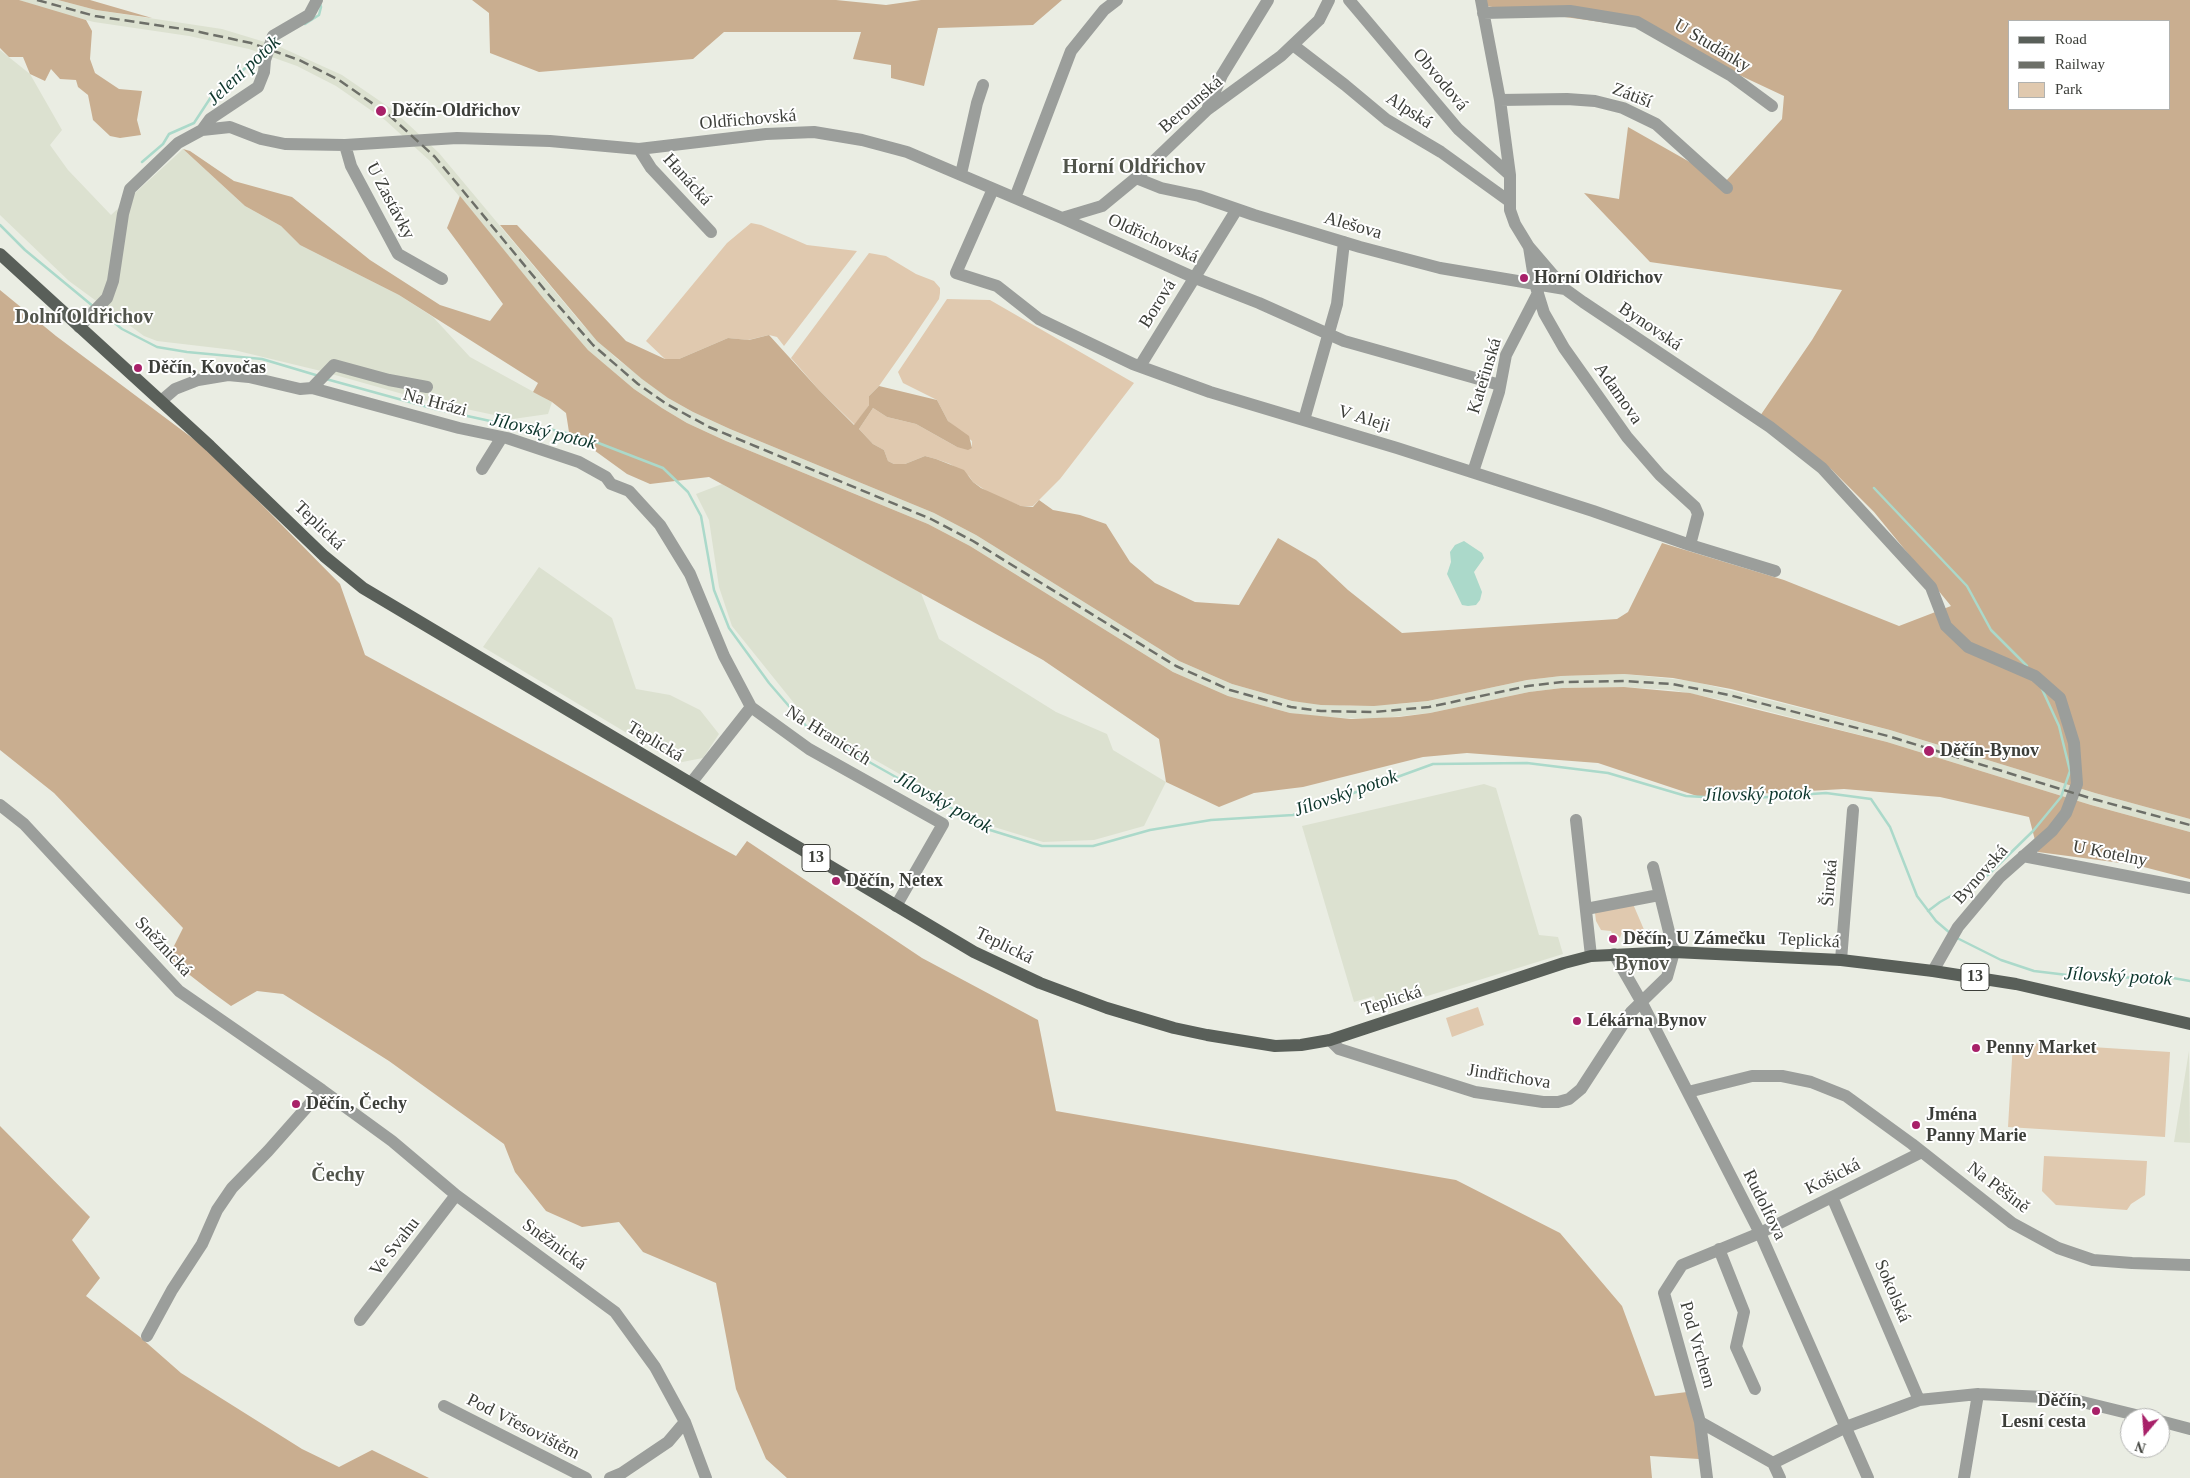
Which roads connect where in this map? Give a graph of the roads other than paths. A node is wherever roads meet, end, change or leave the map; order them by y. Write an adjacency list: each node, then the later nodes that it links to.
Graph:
1 (317, 0): 13 (street)
2 (1117, 0): 21 (street)
3 (1268, 0): 12 (street)
4 (1329, 0): 8 (street, Berounská)
5 (1349, 0): 17 (street, Obvodová)
6 (1480, 0): 7 (street, Bynovská)
7 (1483, 13): 10 (street, Bynovská); 11 (street, U Studánky)
8 (1293, 45): 12 (street, Berounská); 22 (street, Alpská)
9 (983, 85): 16 (street)
10 (1500, 100): 17 (street, Bynovská); 19 (street, Zátiší)
11 (1772, 106)
12 (1207, 110): 18 (street, Berounská)
13 (202, 130): 14 (street, Oldřichovská); 33 (street, Oldřichovská)
14 (345, 145): 15 (street, Oldřichovská); 30 (street, U Zastávky)
15 (639, 150): 16 (street, Oldřichovská); 25 (street, Hanácká)
16 (960, 174): 20 (street, Oldřichovská)
17 (1510, 175): 22 (street, Bynovská)
18 (1136, 178): 23 (street, Alešova); 24 (street, Berounská)
19 (1727, 188)
20 (993, 189): 21 (street, Oldřichovská); 35 (street, V Aleji)
21 (1016, 198): 24 (street, Oldřichovská)
22 (1510, 201): 27 (street, Bynovská)
23 (1237, 209): 26 (street, Alešova); 29 (street, Borová)
24 (1062, 218): 29 (street, Oldřichovská)
25 (711, 232)
26 (1344, 242): 31 (street, Alešova); 34 (street)
27 (1530, 247): 31 (street, Adamova); 32 (street, Bynovská)
28 (0, 254): 33 (main road, Teplická / 13)
29 (1195, 278): 34 (street, Oldřichovská); 35 (street, Borová)
30 (442, 279)
31 (1537, 289): 32 (street, Alešova); 37 (street, Kateřinská); 44 (street, Adamova)
32 (1565, 289): 51 (street, Bynovská)
33 (84, 323): 39 (main road, Teplická / 13)
34 (1328, 334): 37 (street, Oldřichovská); 40 (street)
35 (1140, 366): 40 (street, V Aleji)
36 (315, 385): 38 (street); 39 (street, Na Hrázi); 41 (street, Na Hrázi)
37 (1500, 385): 43 (street, Kateřinská)
38 (426, 387)
39 (161, 401): 47 (main road, Teplická / 13)
40 (1304, 420): 43 (street, V Aleji)
41 (502, 437): 42 (street); 46 (street, Na Hrázi)
42 (482, 469)
43 (1473, 472): 44 (street, V Aleji)
44 (1690, 545): 45 (street, V Aleji)
45 (1774, 571)
46 (751, 706): 47 (street); 55 (street, Na Hranicích)
47 (690, 784): 55 (main road, Teplická / 13)
48 (0, 805): 65 (street, Sněžnická)
49 (1853, 810): 60 (street, Široká)
50 (1576, 820): 56 (street)
51 (2022, 856): 53 (street, U Kotelny); 61 (street, Bynovská)
52 (1653, 867): 54 (street)
53 (2190, 888)
54 (1659, 895): 56 (street); 57 (street)
55 (896, 906): 64 (main road, Teplická / 13)
56 (1586, 910): 59 (street)
57 (1674, 952): 58 (main road, Teplická / 13); 60 (main road, Teplická / 13); 62 (street, Jindřichova)
58 (1614, 954): 59 (main road, Teplická / 13); 62 (street, Rudolfova)
59 (1591, 956): 64 (main road, Teplická / 13)
60 (1841, 960): 61 (main road, Teplická / 13)
61 (1934, 971): 63 (main road, Teplická / 13)
62 (1642, 1001): 64 (street, Jindřichova); 66 (street, Rudolfova)
63 (2190, 1024)
64 (1330, 1040)
65 (322, 1090): 68 (street, Sněžnická); 74 (street)
66 (1688, 1092): 67 (street, Na Pěšině); 70 (street, Rudolfova)
67 (1922, 1152): 69 (street, Košická); 72 (street, Na Pěšině)
68 (456, 1195): 73 (street, Ve Svahu); 80 (street, Sněžnická)
69 (1832, 1197): 70 (street, Košická); 77 (street, Sokolská)
70 (1760, 1233): 71 (street, Pod Vrchem); 83 (street, Rudolfova)
71 (1719, 1249): 75 (street, Pod Vrchem); 81 (street, Pod Vrchem)
72 (2190, 1265)
73 (360, 1320)
74 (147, 1336)
75 (1755, 1389)
76 (1978, 1394): 77 (street); 79 (street); 92 (street)
77 (1919, 1400): 83 (street)
78 (444, 1406): 86 (street, Pod Vřesovištěm)
79 (2120, 1411)
80 (685, 1422): 87 (street); 88 (street, Sněžnická)
81 (1700, 1422): 85 (street); 89 (street, Pod Vrchem)
82 (2170, 1424): 84 (street)
83 (1846, 1427): 85 (street); 91 (street, Rudolfova)
84 (2190, 1429)
85 (1773, 1464): 90 (street)
86 (586, 1478)
87 (610, 1478)
88 (706, 1478)
89 (1707, 1478)
90 (1780, 1478)
91 (1868, 1478)
92 (1964, 1478)

